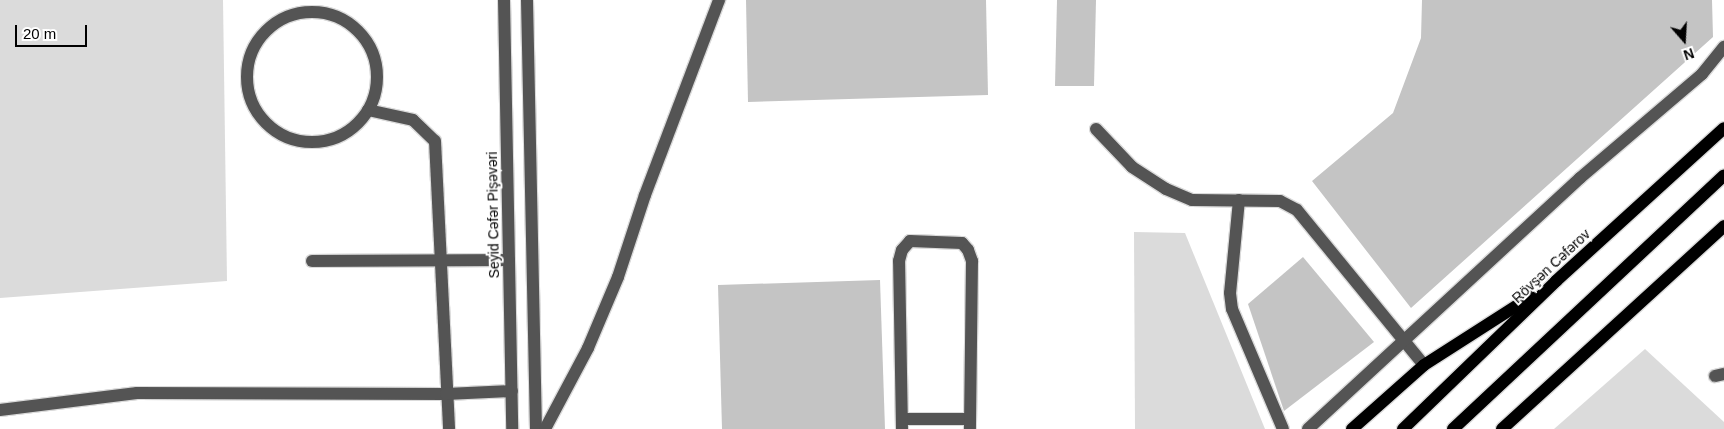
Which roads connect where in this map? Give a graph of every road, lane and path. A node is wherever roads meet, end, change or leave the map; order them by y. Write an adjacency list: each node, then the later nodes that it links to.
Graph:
1 (504, 0): 12 (street, Seyid Cəfər Pişəvəri)
2 (527, 0): 24 (street)
3 (719, 0): 25 (street)
4 (1724, 47): 15 (street)
5 (368, 110): 5 (street); 11 (street)
6 (1724, 128): 14 (main road, Rövşən Cəfərov)
7 (1096, 129): 9 (street)
8 (1724, 175): 30 (main road)
9 (1239, 200): 15 (street); 26 (street)
10 (1724, 226): 31 (main road)
11 (442, 260): 12 (street); 13 (street); 18 (street)
12 (509, 260): 17 (street, Seyid Cəfər Pişəvəri)
13 (312, 261)
14 (1556, 281): 16 (main road); 29 (main road, Rövşən Cəfərov)
15 (1404, 340): 16 (street); 27 (street)
16 (1424, 365): 28 (main road)
17 (512, 391): 18 (street); 23 (street, Seyid Cəfər Pişəvəri)
18 (446, 394): 19 (street); 22 (street)
19 (0, 410)
20 (902, 424): 21 (street); 21 (street)
21 (970, 424)
22 (449, 429)
23 (512, 429)
24 (536, 429)
25 (545, 429)
26 (1283, 429)
27 (1308, 429)
28 (1352, 429)
29 (1402, 429)
30 (1454, 429)
31 (1502, 429)

